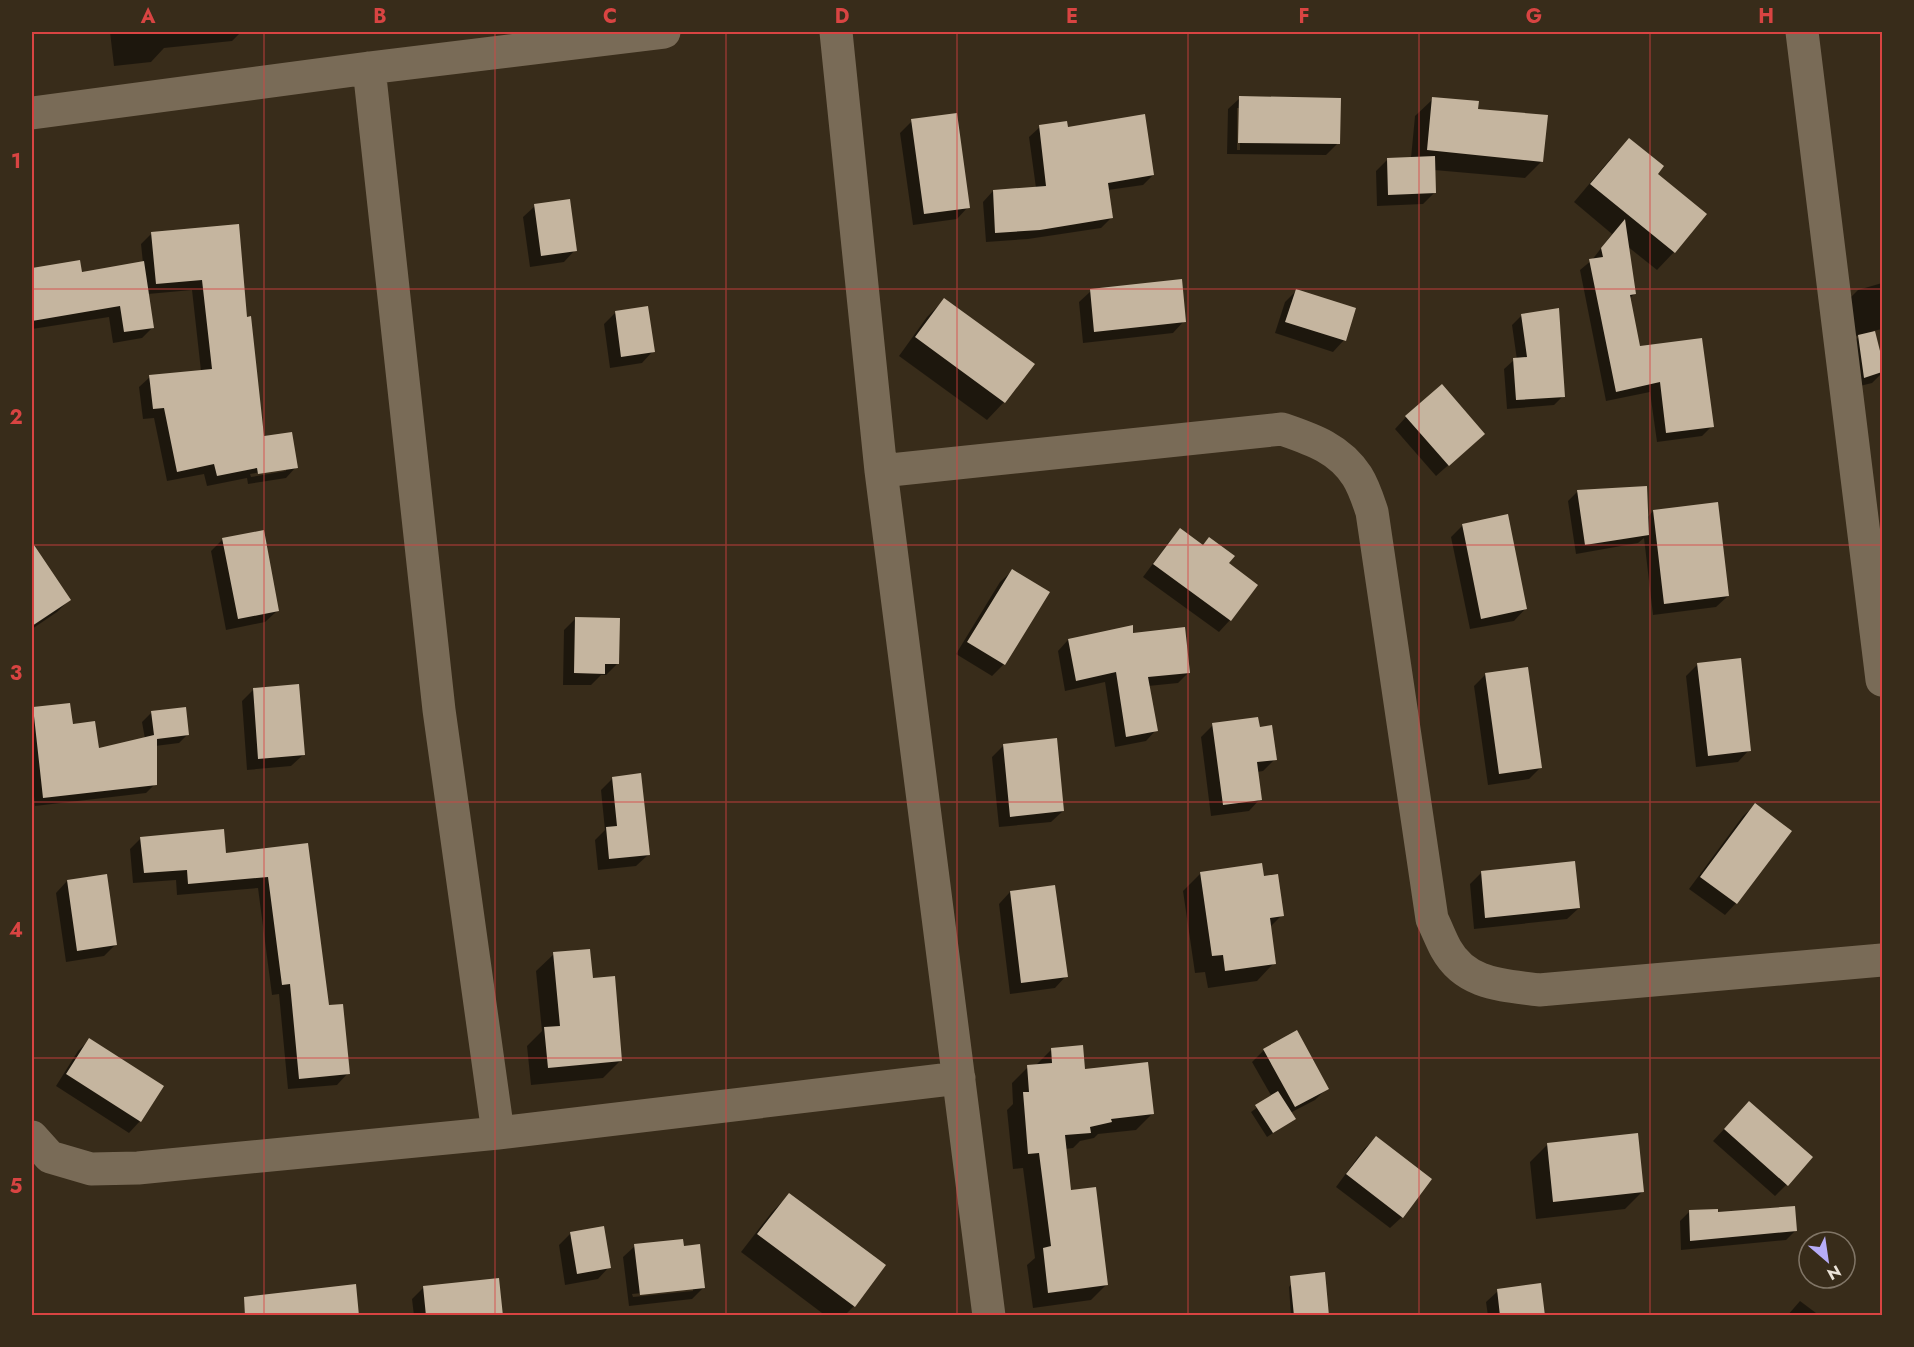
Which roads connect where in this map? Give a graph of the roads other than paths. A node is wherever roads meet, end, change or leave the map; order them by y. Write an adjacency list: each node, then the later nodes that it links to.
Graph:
1 (664, 32): 4 (street)
2 (836, 32): 6 (street)
3 (1802, 32): 7 (street)
4 (369, 68): 5 (street); 10 (street)
5 (32, 113)
6 (881, 471): 8 (street); 9 (street)
7 (1882, 680)
8 (1882, 960)
9 (959, 1078): 10 (street); 12 (street)
10 (498, 1133): 11 (street)
11 (32, 1137)
12 (989, 1316)

